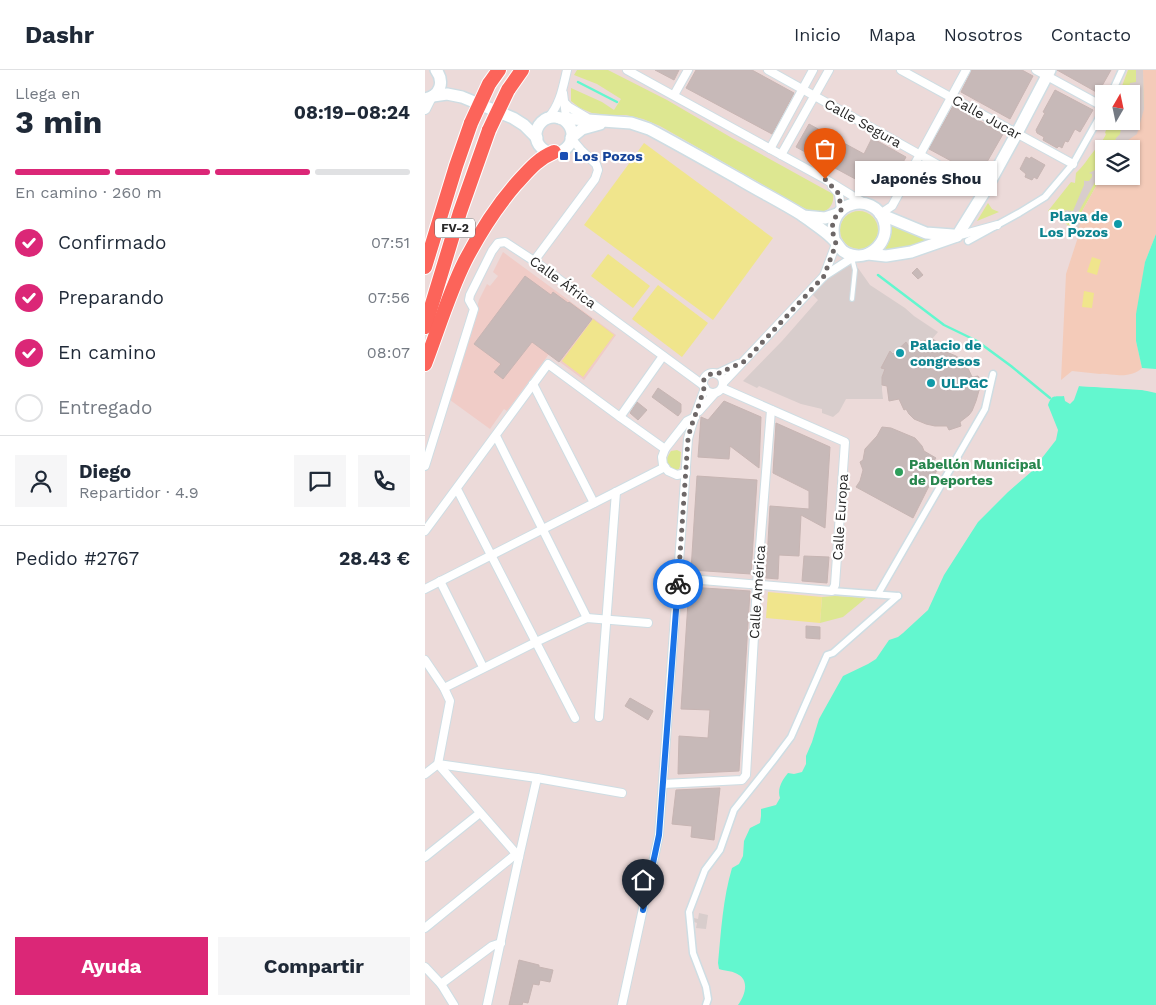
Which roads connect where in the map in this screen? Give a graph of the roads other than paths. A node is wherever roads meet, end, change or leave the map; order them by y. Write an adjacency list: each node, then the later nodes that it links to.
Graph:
1 (499, 70): 50 (highway, FV-2, bridge)
2 (522, 70): 53 (highway, FV-2, bridge)
3 (567, 70): 16 (street)
4 (627, 70): 18 (street)
5 (688, 70): 18 (street)
6 (768, 70): 17 (street, Calle Segura)
7 (813, 70): 17 (street)
8 (829, 70): 19 (street)
9 (901, 70): 21 (street, Calle Jucar)
10 (966, 70): 21 (street)
11 (1036, 70): 14 (street)
12 (1122, 70): 15 (street)
13 (438, 72): 20 (main road); 22 (main road)
14 (1048, 73): 24 (street); 31 (main road)
15 (1115, 85)
16 (563, 88): 23 (street); 29 (street)
17 (803, 89): 19 (street, Calle Segura); 33 (street)
18 (674, 95): 33 (street)
19 (814, 96): 35 (street); 36 (street, Calle Segura)
20 (462, 97): 22 (main road); 26 (main road)
21 (951, 97): 31 (street, Calle Jucar); 36 (street)
22 (430, 98): 25 (street)
23 (564, 102): 27 (street); 29 (street)
24 (1095, 102)
25 (425, 109)
26 (513, 118): 29 (main road); 32 (main road)
27 (593, 120): 28 (main road); 29 (main road)
28 (608, 122): 29 (main road); 43 (main road)
29 (560, 123): 32 (main road); 34 (main road); 49 (street)
30 (1095, 124): 37 (street)
31 (1017, 133): 37 (street, Calle Jucar); 39 (main road)
32 (537, 138): 34 (main road)
33 (770, 149): 35 (street)
34 (553, 152): 56 (highway)
35 (781, 155): 38 (street)
36 (920, 155): 39 (street, Calle Segura); 42 (street)
37 (1073, 164): 44 (street)
38 (825, 179): 40 (street); 41 (street)
39 (985, 191): 45 (main road)
40 (868, 205): 41 (main road); 42 (main road)
41 (839, 212): 43 (main road); 46 (main road)
42 (880, 214): 45 (main road); 48 (main road)
43 (802, 216): 46 (main road)
44 (997, 225): 45 (street); 47 (street)
45 (957, 236): 48 (main road)
46 (835, 241): 48 (main road); 51 (street)
47 (968, 242)
48 (860, 256): 51 (street); 52 (lane)
49 (535, 261): 54 (street, Calle África); 70 (street, Calle África)
50 (425, 267)
51 (824, 276): 55 (street)
52 (852, 299)
53 (425, 327)
54 (663, 356): 57 (street, Calle África); 67 (street)
55 (745, 361): 58 (street); 62 (street)
56 (425, 364)
57 (686, 372): 60 (street, Calle África); 63 (street, Calle África)
58 (717, 374): 60 (street); 62 (street)
59 (993, 374): 86 (street)
60 (706, 376): 63 (street)
61 (533, 384): 67 (street); 68 (street); 77 (street)
62 (723, 386): 64 (street); 65 (street)
63 (704, 387): 64 (street); 66 (street)
64 (715, 393): 66 (street)
65 (771, 410): 83 (street, Calle América); 85 (street, Calle Europa)
66 (695, 416): 69 (street); 73 (street)
67 (620, 417): 69 (street)
68 (496, 436): 74 (street); 78 (street)
69 (665, 449): 71 (street)
70 (425, 466)
71 (665, 467): 72 (street); 75 (street)
72 (672, 473): 73 (street); 76 (street)
73 (686, 473): 76 (street)
74 (457, 489): 79 (street); 80 (street)
75 (616, 492): 77 (street); 88 (street)
76 (684, 493): 81 (street)
77 (594, 503): 78 (street)
78 (543, 529): 80 (street); 87 (street)
79 (425, 531)
80 (491, 555): 82 (street); 90 (street)
81 (678, 578): 83 (street); 99 (street)
82 (440, 581): 84 (street); 92 (street)
83 (757, 584): 85 (street); 99 (street, Calle América)
84 (425, 589)
85 (832, 591): 86 (street)
86 (878, 594): 111 (street)
87 (587, 618): 88 (street); 90 (street)
88 (607, 620): 89 (street); 94 (street)
89 (648, 623)
90 (536, 642): 92 (street); 95 (street)
91 (425, 660): 93 (street)
92 (483, 667): 93 (street)
93 (444, 688): 96 (street)
94 (599, 717)
95 (575, 718)
96 (438, 764): 97 (street); 98 (street); 101 (street)
97 (425, 774)
98 (537, 778): 100 (street); 102 (street)
99 (663, 784): 110 (street)
100 (622, 793)
101 (481, 813): 102 (street); 103 (street)
102 (518, 856): 104 (street); 105 (street)
103 (425, 857)
104 (425, 928)
105 (501, 943): 107 (street); 109 (street)
106 (425, 967): 107 (street)
107 (441, 984): 108 (street)
108 (454, 1005)
109 (487, 1005)
110 (622, 1005)
111 (706, 1005)

